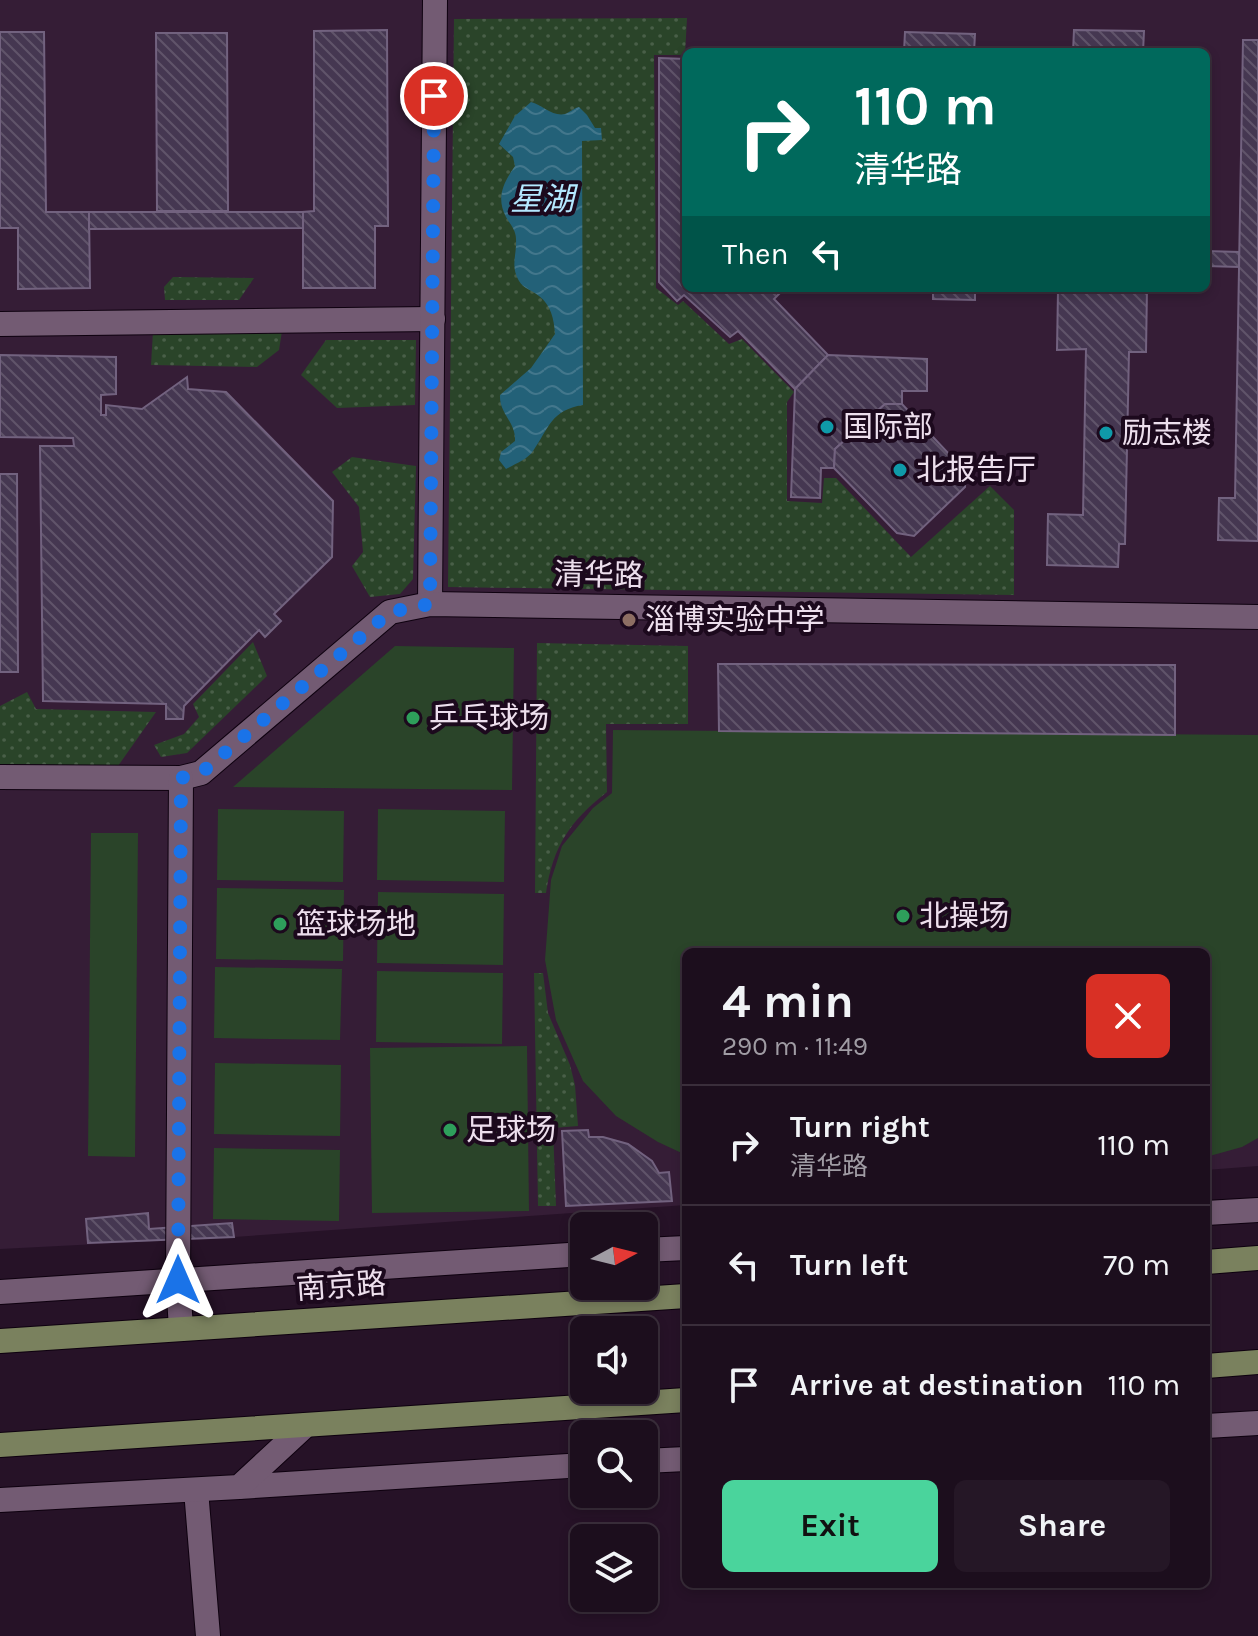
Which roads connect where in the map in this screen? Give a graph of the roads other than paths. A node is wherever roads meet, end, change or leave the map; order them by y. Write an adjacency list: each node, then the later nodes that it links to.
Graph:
1 (435, 0): 2 (street)
2 (433, 319): 3 (street); 4 (street)
3 (0, 324)
4 (430, 604): 5 (street, 清华路); 7 (street, 清华路)
5 (1258, 617)
6 (0, 777): 7 (street, 清华路)
7 (181, 778): 15 (street)
8 (1258, 1210): 9 (street)
9 (1210, 1213)
10 (682, 1248): 11 (street)
11 (658, 1249)
12 (570, 1255): 15 (street)
13 (1258, 1258): 14 (main road)
14 (1210, 1262)
15 (178, 1280): 16 (street); 18 (street)
16 (0, 1292)
17 (682, 1296): 18 (main road, 南京路)
18 (181, 1329): 19 (main road, 南京路)
19 (0, 1341)
20 (1258, 1362): 21 (main road)
21 (1210, 1366)
22 (682, 1400): 24 (main road)
23 (1258, 1423): 25 (street)
24 (306, 1425): 26 (main road); 30 (street)
25 (1210, 1426)
26 (0, 1445)
27 (682, 1459): 28 (street)
28 (658, 1460)
29 (570, 1466): 30 (street)
30 (239, 1487): 31 (street)
31 (196, 1490): 32 (street); 33 (street)
32 (0, 1500)
33 (208, 1636)

